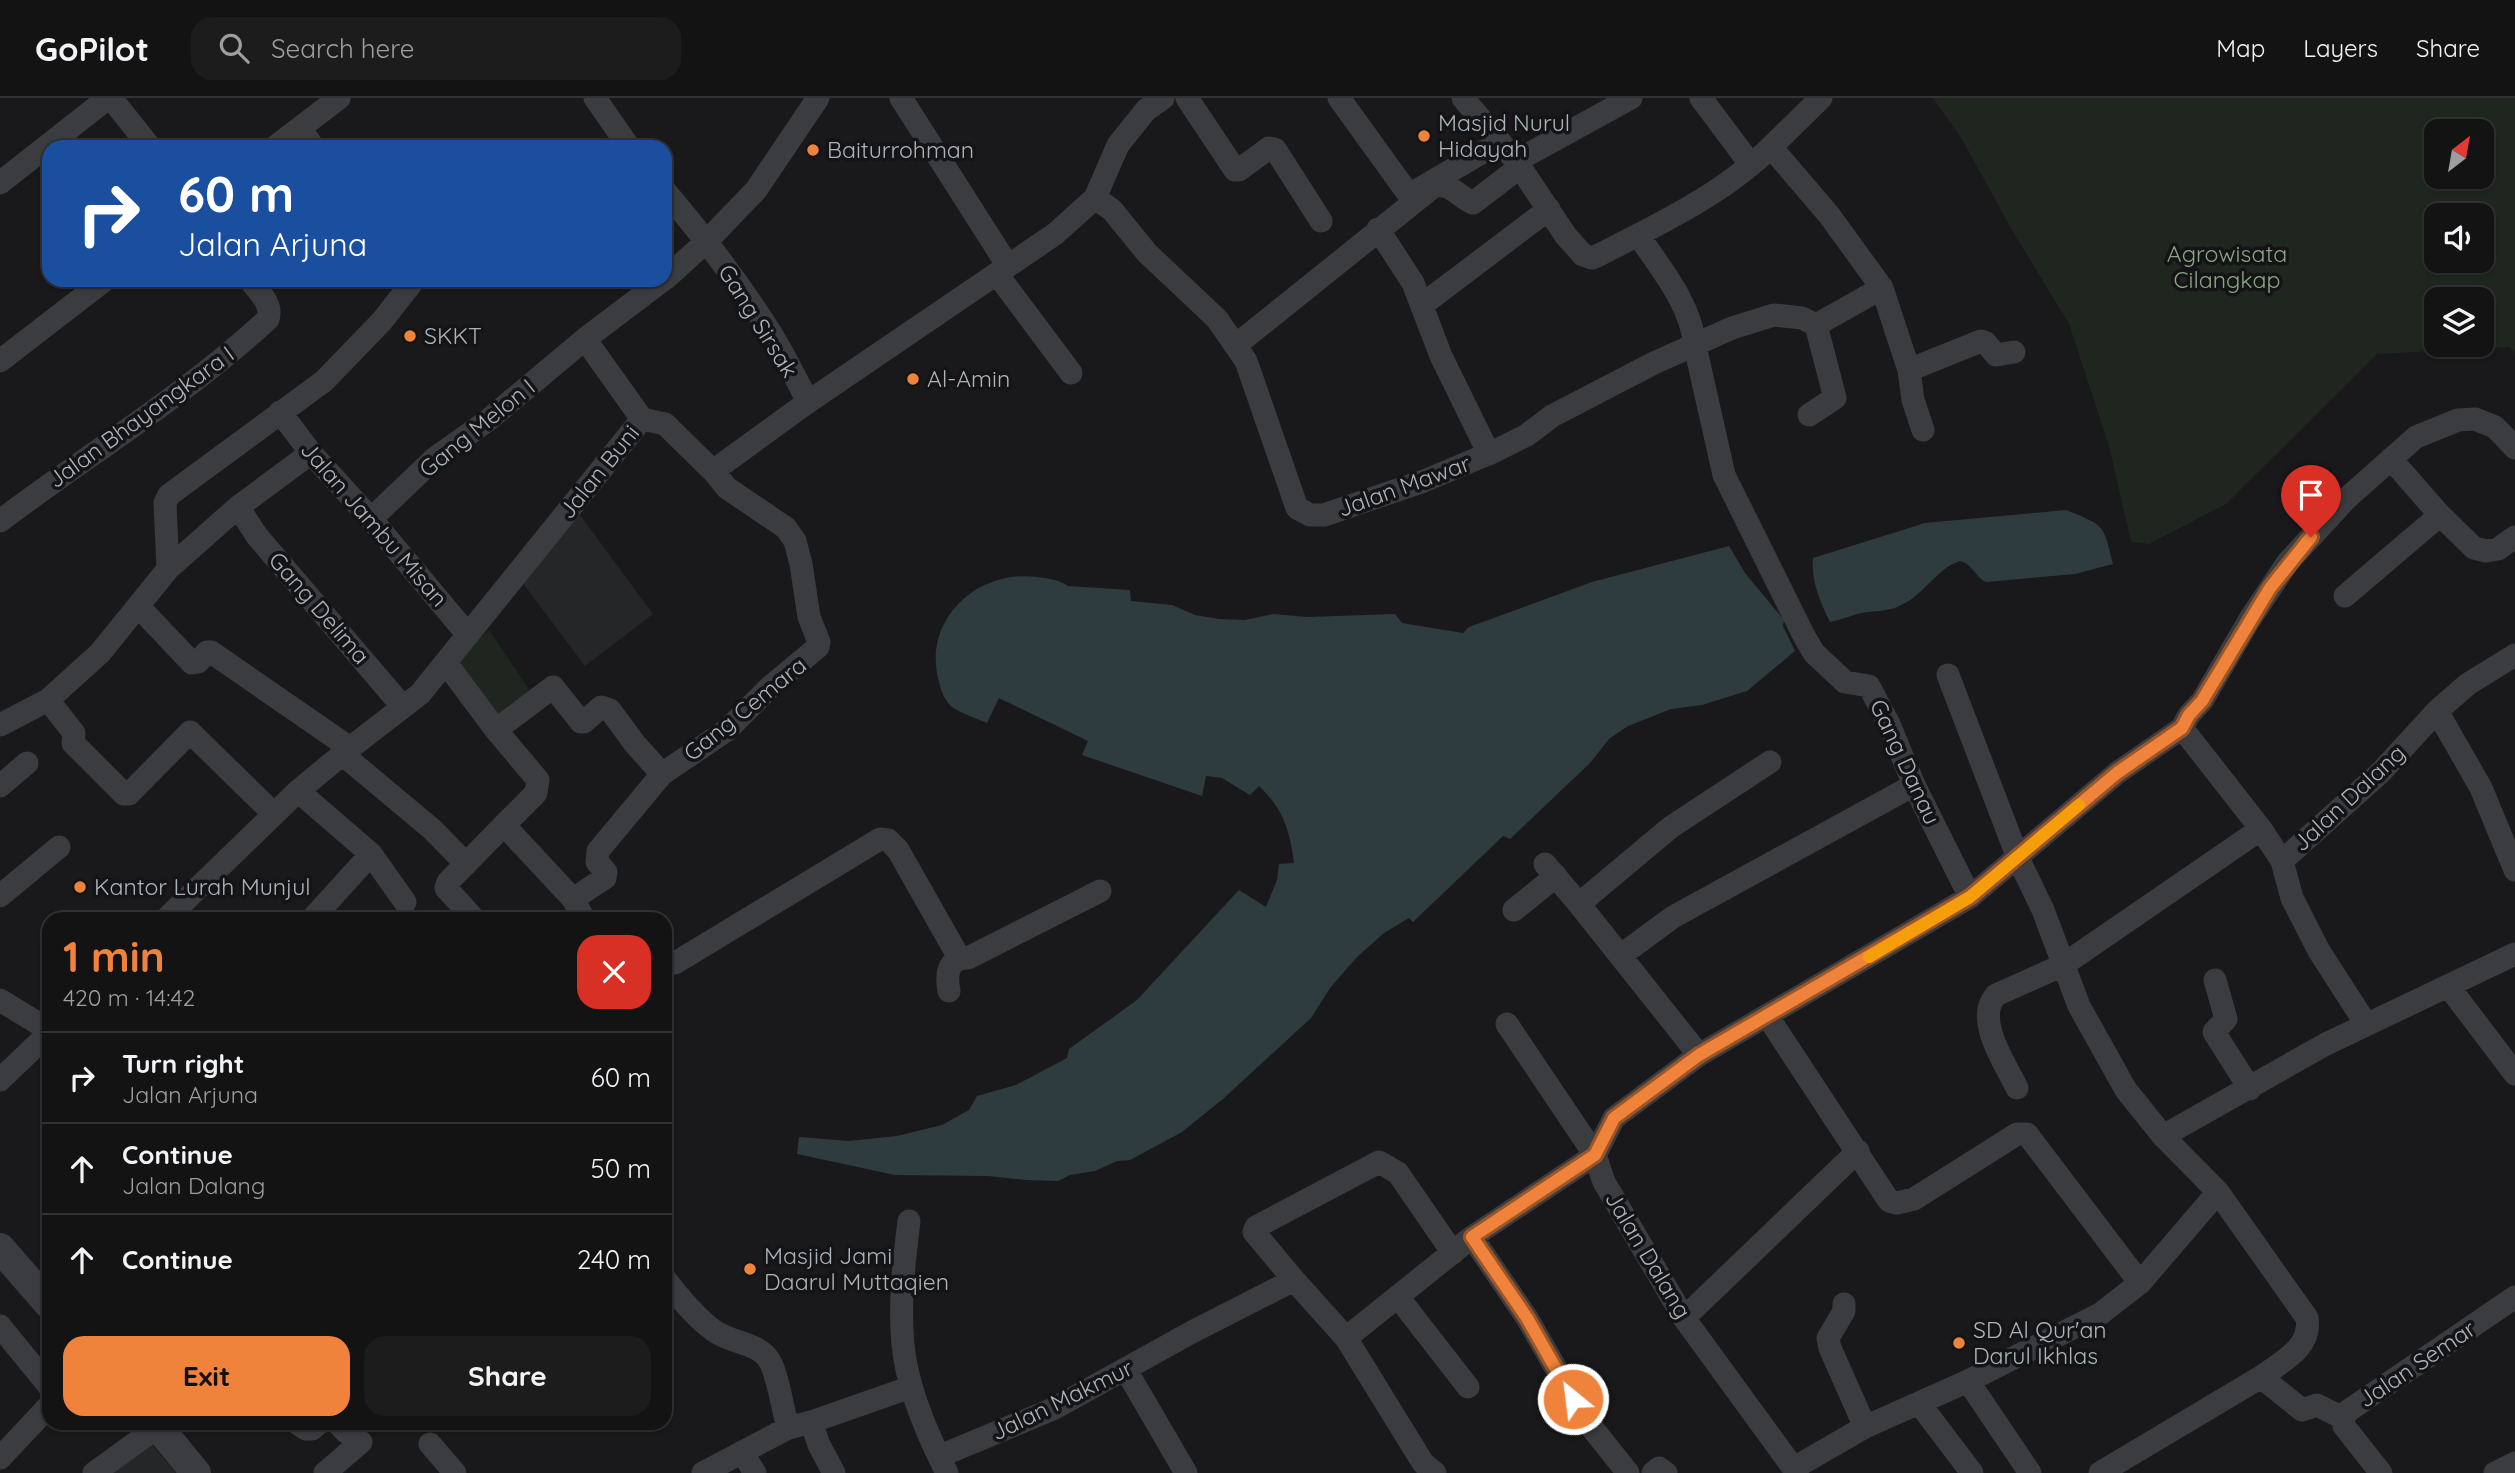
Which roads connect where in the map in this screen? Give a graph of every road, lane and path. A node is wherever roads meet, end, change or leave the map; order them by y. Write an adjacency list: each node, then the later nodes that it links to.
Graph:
1 (109, 98): 14 (street); 15 (street)
2 (339, 98): 13 (street)
3 (594, 98): 18 (street)
4 (818, 98): 31 (street, Gang Melon I)
5 (901, 98): 33 (street)
6 (1187, 98): 28 (street)
7 (1339, 98): 19 (street)
8 (1462, 98): 19 (street)
9 (1631, 98): 22 (street)
10 (1700, 98): 23 (street)
11 (1821, 98): 20 (street)
12 (1148, 102): 25 (street)
13 (300, 128): 16 (street); 17 (street)
14 (55, 140)
15 (144, 140)
16 (284, 140)
17 (308, 140)
18 (624, 140)
19 (1500, 142): 22 (street)
20 (1772, 147): 23 (street); 38 (street)
21 (42, 150): 24 (street)
22 (1518, 164): 27 (street); 29 (street)
23 (1751, 165): 30 (street)
24 (0, 183)
25 (1095, 198): 33 (street); 42 (street, Jalan Mawar)
26 (672, 199): 31 (street, Gang Sirsak)
27 (1549, 209): 30 (street); 39 (street)
28 (1321, 221)
29 (1378, 229): 39 (street); 42 (street)
30 (1638, 235): 43 (street)
31 (707, 241): 32 (street, Gang Melon I); 48 (street, Gang Sirsak)
32 (672, 270)
33 (1003, 270): 47 (street); 48 (street)
34 (96, 287): 45 (street)
35 (255, 287): 60 (street, Jalan Bhayangkara I)
36 (408, 287): 49 (street)
37 (650, 287): 41 (street, Gang Melon I)
38 (1882, 288): 40 (street); 46 (street)
39 (1422, 305): 55 (street)
40 (1816, 325): 43 (street, Jalan Mawar); 50 (street)
41 (585, 339): 51 (street); 61 (street, Gang Melon I)
42 (1236, 345): 55 (street, Jalan Mawar)
43 (1695, 346): 55 (street, Jalan Mawar); 80 (street, Gang Danau)
44 (2014, 352): 46 (street)
45 (0, 361)
46 (1909, 370): 52 (street)
47 (1071, 373)
48 (808, 402): 57 (street)
49 (280, 412): 54 (street, Jalan Jambu Misan); 63 (street)
50 (1809, 415)
51 (642, 419): 57 (street, Jalan Buni); 66 (street, Jalan Buni)
52 (1923, 430)
53 (2515, 448): 56 (street)
54 (311, 453): 58 (street); 61 (street, Jalan Jambu Misan)
55 (1489, 454)
56 (2390, 459): 59 (street); 74 (street)
57 (713, 471): 79 (street, Gang Cemara)
58 (238, 507): 63 (street); 71 (street, Gang Delima)
59 (2440, 515): 62 (street); 64 (street)
60 (1, 519)
61 (372, 519): 66 (street, Jalan Jambu Misan)
62 (2515, 537)
63 (167, 569): 65 (street)
64 (2344, 596)
65 (138, 606): 70 (street); 76 (street)
66 (468, 635): 68 (street, Jalan Buni)
67 (2515, 655): 72 (street, Jalan Dalang)
68 (446, 663): 71 (street, Jalan Buni); 75 (street)
69 (1948, 675): 88 (street)
70 (48, 700): 73 (street); 83 (street)
71 (403, 707): 76 (street, Jalan Buni)
72 (2437, 712): 89 (street, Jalan Dalang); 91 (street)
73 (0, 725)
74 (2182, 728): 85 (street, Jalan Dalang); 88 (street)
75 (496, 730): 79 (street); 84 (street)
76 (346, 751): 82 (street, Jalan Buni); 90 (street)
77 (1770, 762): 96 (street)
78 (27, 763): 81 (street)
79 (662, 774): 97 (street)
80 (1914, 785): 94 (street, Gang Danau); 103 (street)
81 (0, 786)
82 (298, 791): 83 (street, Jalan Buni); 87 (street)
83 (274, 814): 99 (street, Jalan Buni)
84 (504, 825): 90 (street); 97 (street)
85 (2261, 830): 89 (street, Jalan Dalang); 106 (street)
86 (59, 848): 93 (street)
87 (371, 854): 95 (street); 100 (street)
88 (2018, 858): 94 (street); 106 (street)
89 (2281, 861): 113 (street)
90 (466, 864): 101 (street)
91 (2515, 870)
92 (1100, 891): 104 (street)
93 (0, 896)
94 (1970, 897): 111 (street)
95 (405, 902)
96 (1579, 904): 98 (street); 103 (street)
97 (579, 909)
98 (1514, 910)
99 (173, 912)
100 (318, 912)
101 (468, 912)
102 (2515, 954): 108 (street)
103 (1620, 956): 116 (street)
104 (962, 958): 105 (street); 109 (street)
105 (672, 962)
106 (2063, 965): 119 (street); 121 (street)
107 (2215, 980): 120 (street)
108 (2449, 987): 113 (street); 117 (street)
109 (949, 991)
110 (0, 1000): 114 (street)
111 (1768, 1017): 116 (street); 122 (street)
112 (1507, 1024): 123 (street, Jalan Dalang)
113 (2366, 1024): 120 (street)
114 (42, 1027)
115 (42, 1039): 118 (street)
116 (1699, 1055): 123 (street)
117 (2515, 1074)
118 (0, 1080)
119 (2017, 1088)
120 (2250, 1089): 121 (street)
121 (2163, 1136): 124 (street)
122 (1858, 1151): 130 (street); 136 (street)
123 (1595, 1155): 126 (street); 136 (street, Jalan Dalang)
124 (2218, 1192): 130 (street, Jalan Dalang); 141 (street)
125 (909, 1221): 143 (street, Jalan Makmur)
126 (1472, 1237): 128 (street); 169 (street)
127 (0, 1248): 132 (street)
128 (1453, 1253): 129 (street); 133 (street)
129 (1294, 1280): 138 (street); 139 (street, Jalan Makmur)
130 (2140, 1283): 142 (street, Jalan Dalang)
131 (672, 1287): 150 (street)
132 (42, 1296)
133 (1398, 1297): 138 (street); 144 (street)
134 (2513, 1301): 147 (street, Jalan Semar)
135 (1844, 1304): 149 (street)
136 (1684, 1318): 160 (street, Jalan Dalang)
137 (0, 1326): 140 (street)
138 (1346, 1338): 159 (street)
139 (1126, 1370): 158 (street, Jalan Makmur); 168 (street)
140 (42, 1377)
141 (2261, 1377): 147 (street); 174 (street)
142 (1968, 1381): 145 (street, Jalan Dalang); 173 (street)
143 (911, 1387): 148 (street); 158 (street, Jalan Makmur)
144 (1468, 1387)
145 (1919, 1404): 149 (street, Jalan Dalang); 172 (street)
146 (42, 1413): 156 (street)
147 (2343, 1418): 175 (street, Jalan Semar)
148 (811, 1422): 150 (street); 167 (street)
149 (1865, 1427): 160 (street, Jalan Dalang)
150 (788, 1428): 155 (street)
151 (151, 1430): 161 (street)
152 (164, 1430): 162 (street)
153 (344, 1430): 163 (street)
154 (430, 1444): 164 (street)
155 (742, 1452): 165 (street); 166 (street)
156 (0, 1458)
157 (2515, 1463): 176 (street)
158 (944, 1464)
159 (1423, 1470)
160 (1795, 1470)
161 (94, 1473)
162 (196, 1473)
163 (325, 1473)
164 (455, 1473)
165 (703, 1473)
166 (755, 1473)
167 (834, 1473)
168 (1186, 1473)
169 (1628, 1473)
170 (1653, 1473): 171 (street)
171 (1666, 1473)
172 (1972, 1473)
173 (2030, 1473)
174 (2100, 1473)
175 (2381, 1473)
176 (2495, 1473)

